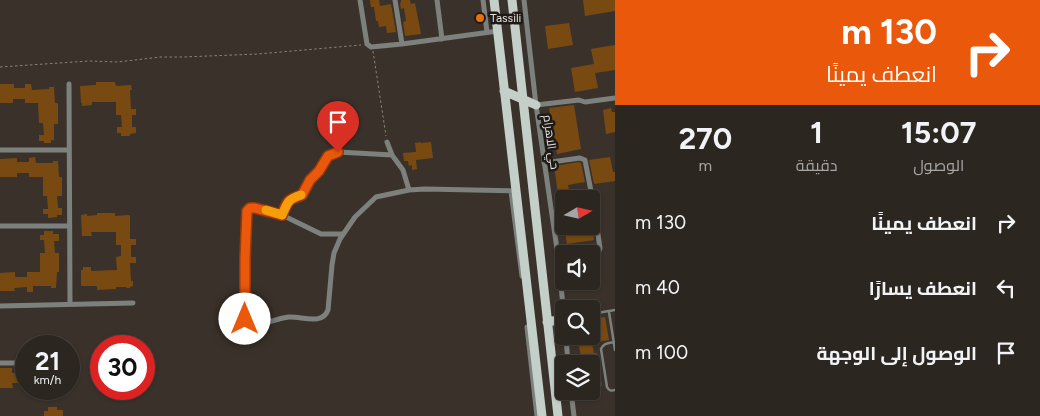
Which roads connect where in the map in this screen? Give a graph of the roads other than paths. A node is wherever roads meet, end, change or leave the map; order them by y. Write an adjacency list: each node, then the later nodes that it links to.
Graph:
1 (360, 0): 11 (street)
2 (395, 0): 11 (street)
3 (437, 0): 10 (street)
4 (483, 0): 9 (street)
5 (494, 0): 8 (main road)
6 (512, 0): 15 (main road)
7 (524, 0): 16 (street, حي الاهرام)
8 (498, 31): 9 (street); 13 (main road)
9 (487, 32): 10 (street)
10 (442, 39): 11 (street)
11 (402, 44)
12 (68, 84): 19 (street)
13 (504, 92): 15 (main road); 23 (main road)
14 (615, 98): 16 (street)
15 (523, 100): 16 (main road); 37 (main road)
16 (536, 105): 21 (street, حي الاهرام)
17 (387, 142): 20 (street)
18 (0, 150): 19 (street)
19 (69, 150): 26 (street)
20 (392, 154): 22 (street); 24 (street)
21 (544, 163): 28 (street, حي الاهرام); 29 (street)
22 (409, 190): 23 (street); 27 (street)
23 (513, 191): 45 (street); 46 (main road)
24 (282, 215): 27 (street); 27 (street)
25 (0, 226): 26 (street)
26 (69, 226): 31 (street)
27 (342, 234)
28 (559, 245)
29 (600, 245)
30 (133, 302): 31 (street)
31 (70, 304): 32 (street)
32 (0, 306)
33 (615, 310): 34 (lane)
34 (609, 312): 35 (lane); 38 (lane)
35 (600, 313)
36 (555, 320): 37 (main road)
37 (547, 322): 47 (main road)
38 (614, 332): 39 (lane)
39 (614, 342): 40 (lane); 43 (lane)
40 (615, 350)
41 (0, 363): 42 (street)
42 (15, 363)
43 (615, 390)
44 (572, 400): 48 (street)
45 (537, 416)
46 (542, 416)
47 (558, 416)
48 (574, 416)

